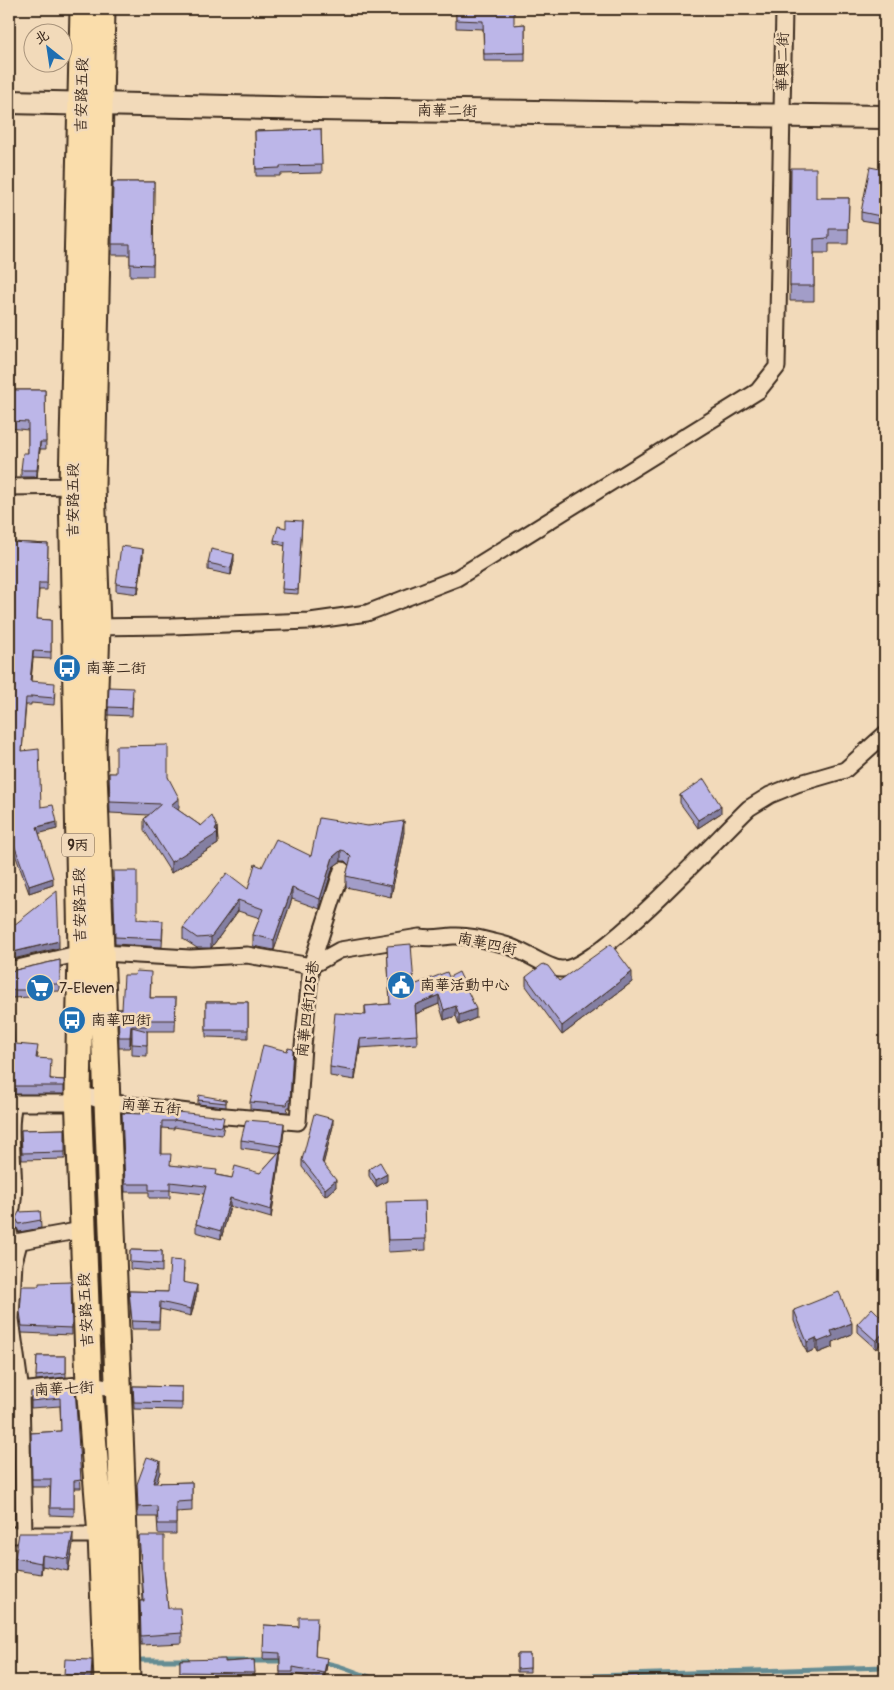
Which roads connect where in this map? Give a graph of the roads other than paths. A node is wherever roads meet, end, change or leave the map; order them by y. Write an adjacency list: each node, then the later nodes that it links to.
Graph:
1 (82, 9): 5 (main road, 吉安路五段 / 9丙)
2 (102, 9): 5 (main road, 吉安路五段 / 9丙)
3 (784, 9): 6 (street, 華興二街)
4 (9, 102): 5 (street, 南華二街)
5 (91, 103): 6 (street, 南華二街); 8 (main road, 吉安路五段 / 9丙)
6 (783, 116): 7 (street, 南華二街); 10 (street, 華興二街)
7 (885, 117)
8 (82, 486): 9 (street); 10 (main road, 吉安路五段 / 9丙)
9 (9, 487)
10 (86, 627): 13 (main road, 吉安路五段 / 9丙)
11 (885, 734): 14 (street, 南華四街)
12 (342, 870): 14 (street, 南華四街125巷)
13 (92, 953): 14 (street); 15 (street); 16 (main road, 吉安路五段 / 9丙); 17 (main road, 吉安路五段 / 9丙)
14 (311, 966): 19 (street, 南華四街125巷)
15 (9, 970)
16 (78, 1093): 17 (street, 南華五街); 18 (street); 21 (main road, 吉安路五段 / 9丙)
17 (106, 1102): 19 (street, 南華五街); 24 (main road, 吉安路五段 / 9丙)
18 (11, 1103): 20 (street)
19 (298, 1122)
20 (9, 1220)
21 (82, 1230): 22 (street); 23 (main road, 吉安路五段 / 9丙)
22 (12, 1239): 25 (street)
23 (89, 1384): 24 (street, 南華七街); 25 (street, 南華七街); 26 (main road, 吉安路五段 / 9丙)
24 (118, 1389): 26 (main road, 吉安路五段 / 9丙)
25 (15, 1392): 28 (street)
26 (112, 1534): 28 (street); 29 (main road, 吉安路五段 / 9丙)
27 (9, 1535): 28 (street)
28 (24, 1535)
29 (120, 1680)

